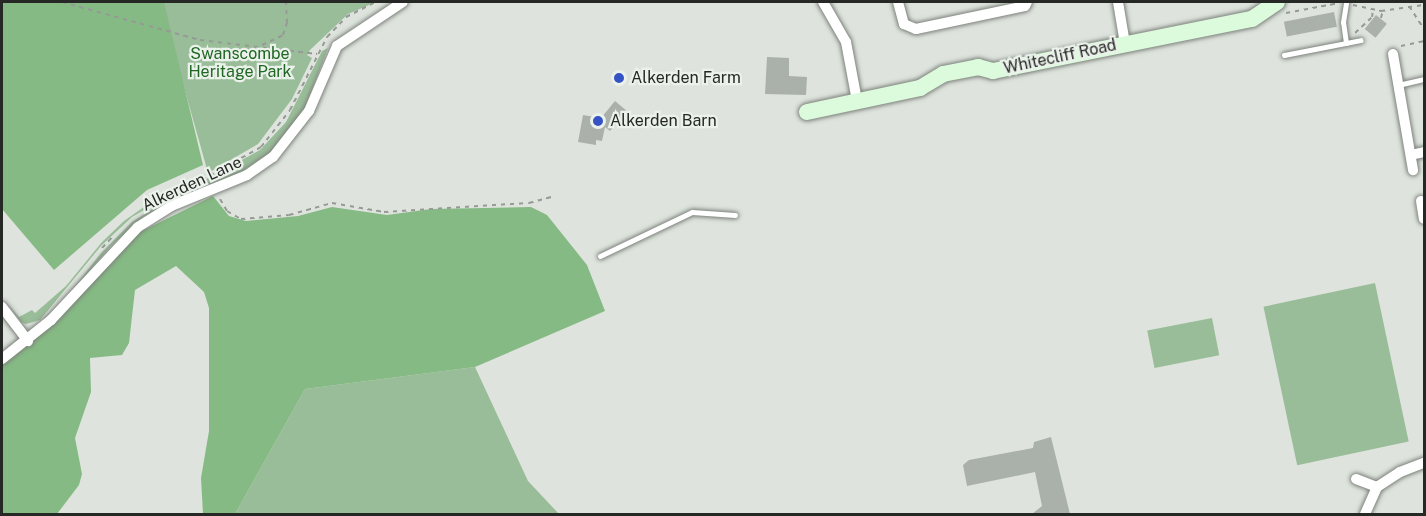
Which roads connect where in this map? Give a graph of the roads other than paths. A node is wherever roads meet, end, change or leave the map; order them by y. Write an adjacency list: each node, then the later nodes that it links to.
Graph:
1 (402, 2): 25 (street, Alkerden Lane)
2 (823, 2): 15 (street)
3 (898, 2): 4 (street)
4 (1027, 2)
5 (1118, 2): 10 (street)
6 (1346, 2): 9 (lane)
7 (1271, 3): 10 (street, Whitecliff Road)
8 (1361, 40): 9 (lane)
9 (1346, 43): 12 (lane)
10 (1125, 44): 15 (street, Whitecliff Road)
11 (1392, 51): 14 (street)
12 (1284, 55)
13 (1425, 79): 14 (lane)
14 (1398, 85): 18 (street)
15 (857, 101): 16 (street, Whitecliff Road)
16 (807, 112)
17 (1425, 152): 18 (street)
18 (1411, 155): 19 (street)
19 (1413, 170)
20 (1421, 201): 22 (street)
21 (735, 215): 23 (lane)
22 (1425, 219)
23 (600, 256)
24 (2, 307): 25 (street)
25 (28, 341): 26 (street, Alkerden Lane)
26 (2, 359)
27 (1425, 463): 29 (street)
28 (1356, 479): 29 (street)
29 (1377, 487): 30 (street)
30 (1365, 514)

